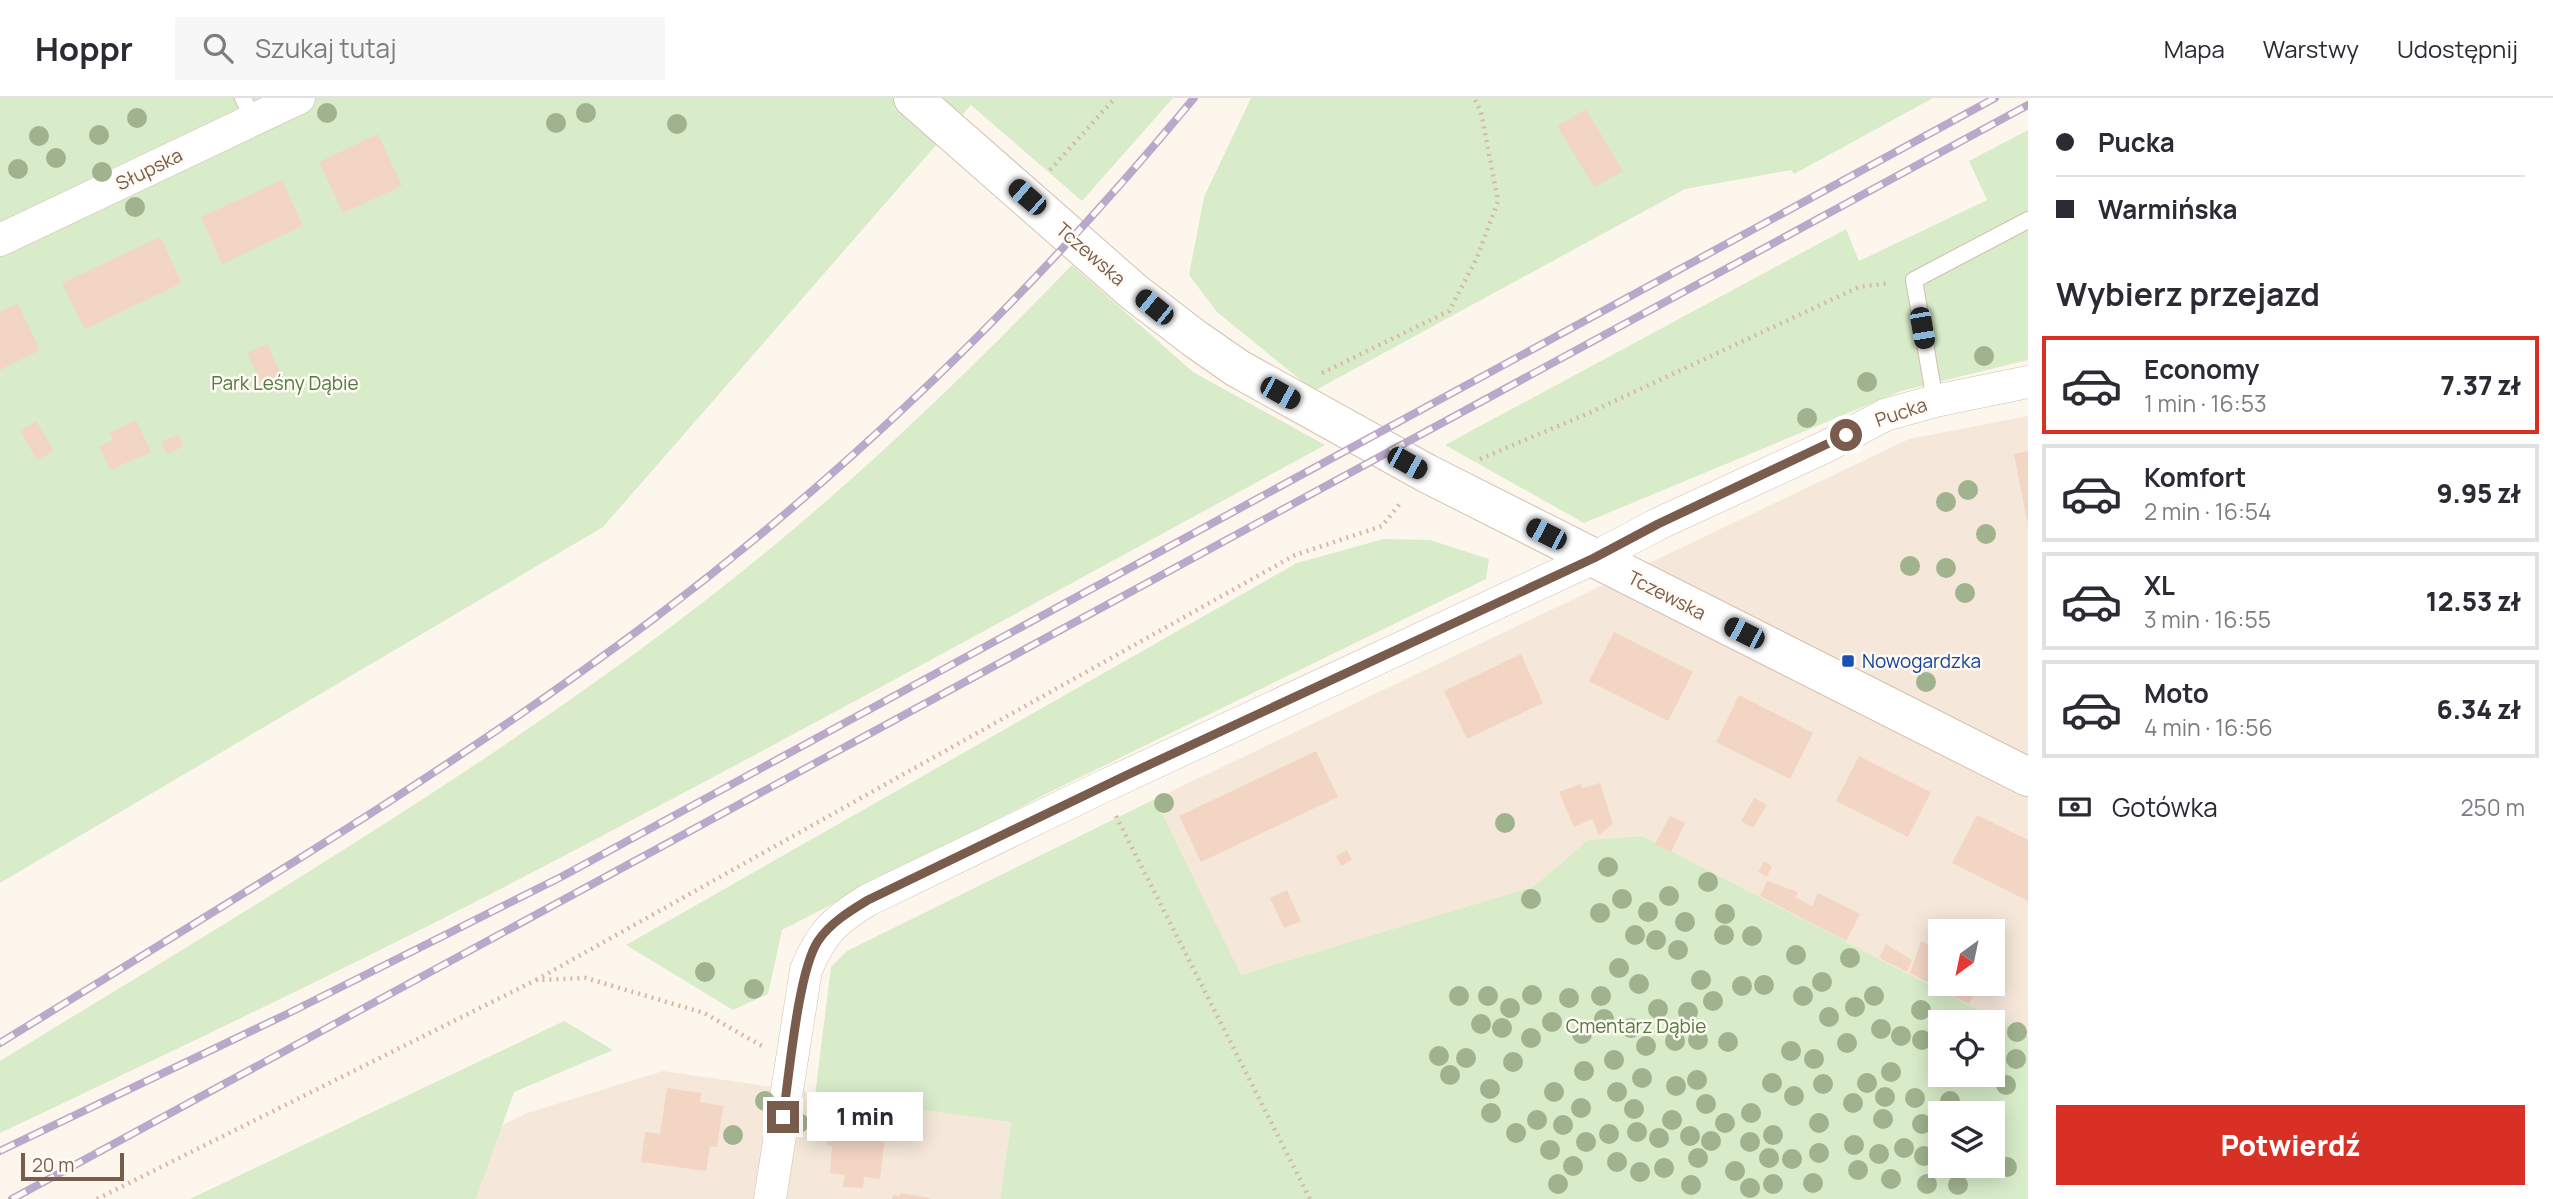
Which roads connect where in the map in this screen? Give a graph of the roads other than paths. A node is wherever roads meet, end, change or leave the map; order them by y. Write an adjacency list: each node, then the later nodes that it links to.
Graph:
1 (299, 98): 3 (street, Słupska)
2 (913, 98): 8 (street, Tczewska)
3 (248, 109): 5 (street, Słupska)
4 (2028, 220): 7 (lane)
5 (0, 240)
6 (2028, 382): 7 (street, Pucka)
7 (1935, 401): 8 (street, Pucka)
8 (1594, 558): 9 (street, Tczewska); 10 (street)
9 (2028, 777)
10 (770, 1199)

